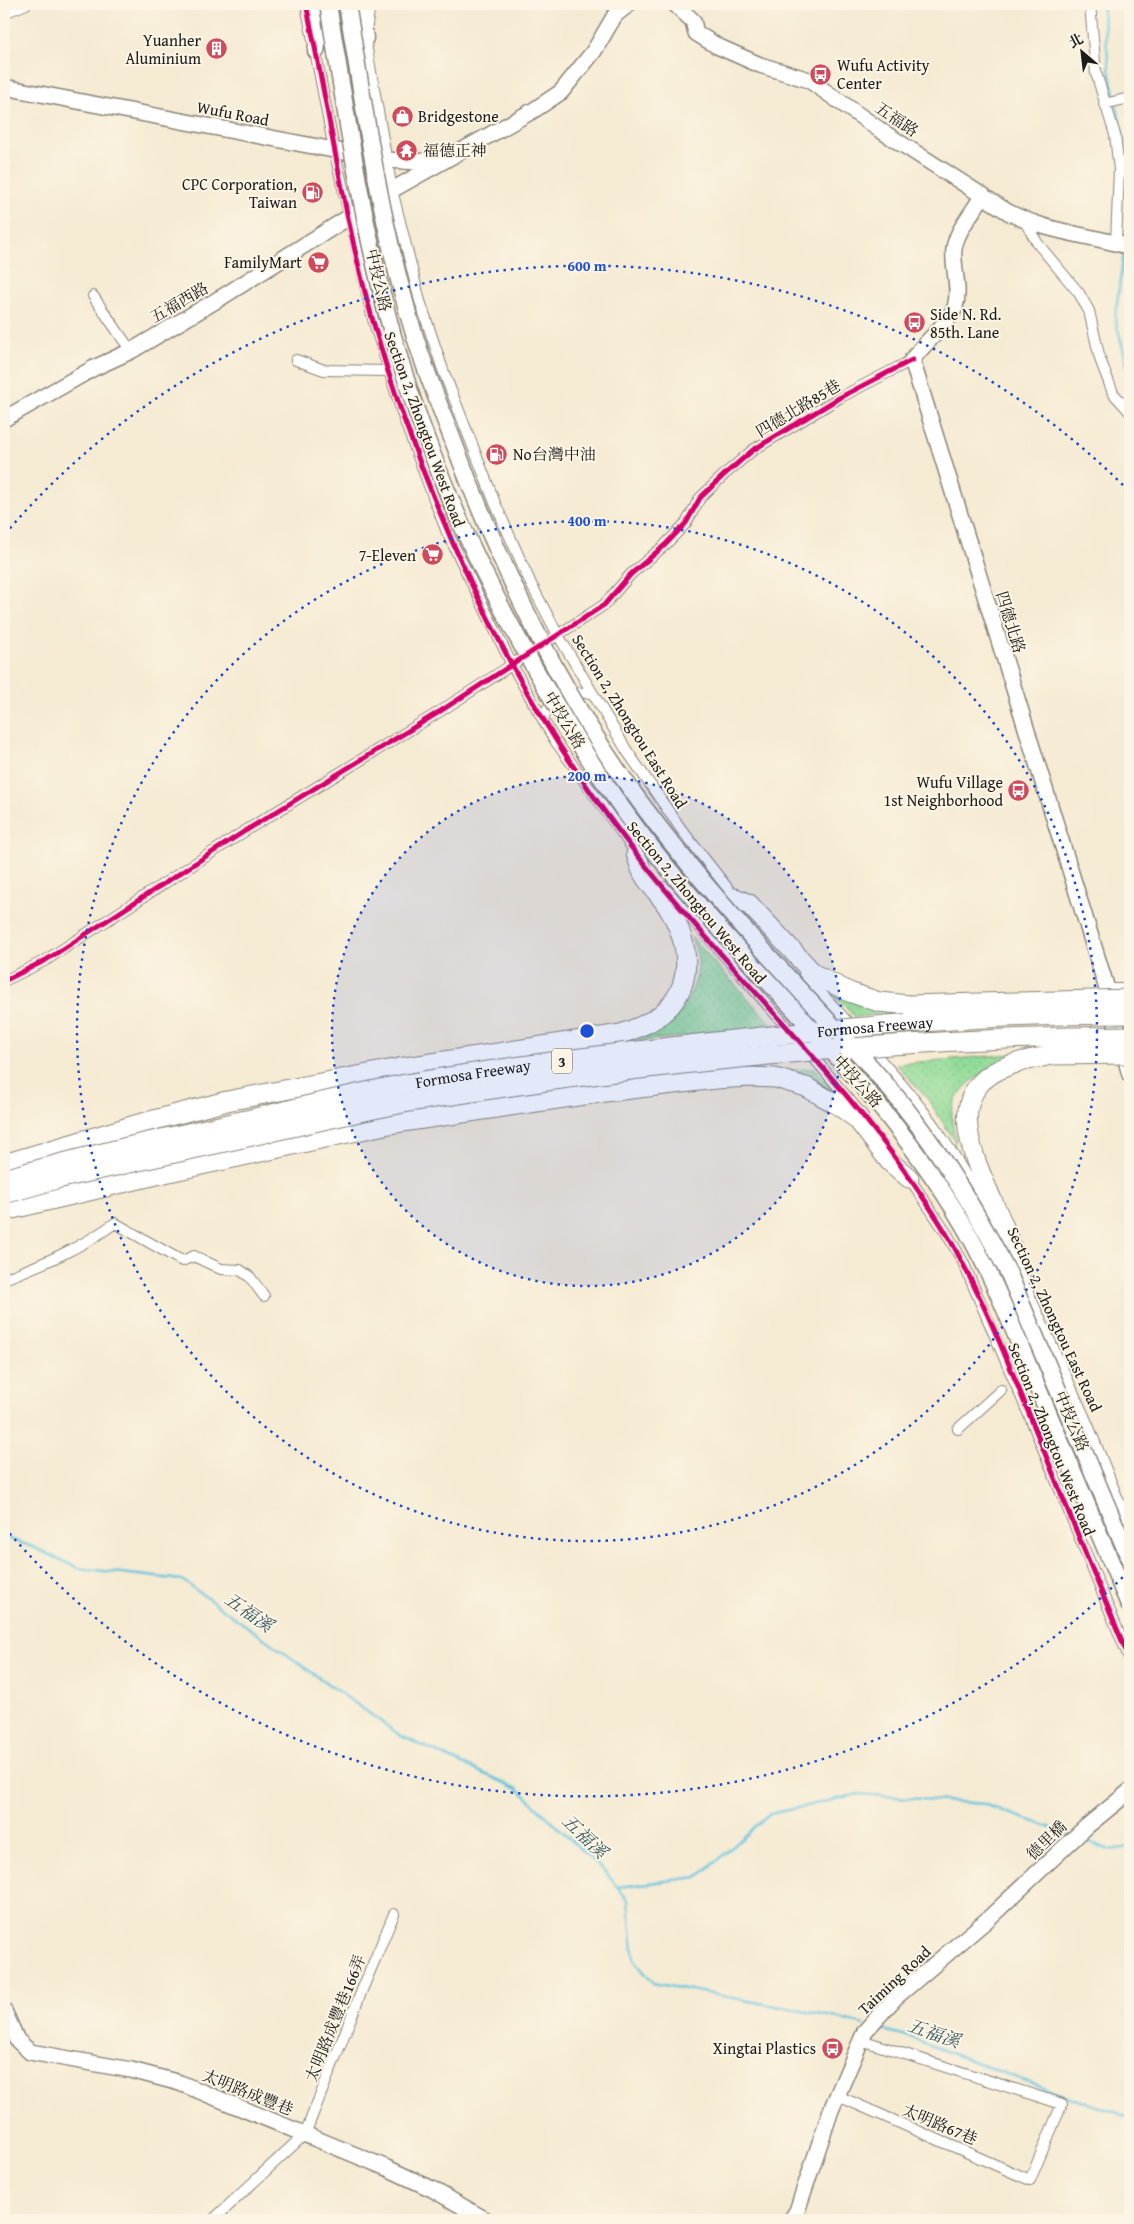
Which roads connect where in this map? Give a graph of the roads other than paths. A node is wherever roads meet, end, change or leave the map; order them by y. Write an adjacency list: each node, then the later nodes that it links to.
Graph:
1 (26, 4): 11 (street)
2 (306, 4): 13 (street, Section 2, Zhongtou West Road)
3 (315, 4): 13 (main road)
4 (328, 4): 59 (main road, 中投公路, bridge)
5 (346, 4): 58 (main road, 中投公路, bridge)
6 (359, 4): 12 (main road)
7 (370, 4): 12 (street, Section 2, Zhongtou East Road)
8 (629, 4): 18 (street)
9 (675, 4): 21 (street, 五福路)
10 (1090, 4): 16 (street)
11 (4, 13)
12 (365, 38): 19 (street, Section 2, Zhongtou East Road)
13 (316, 51): 17 (street, Section 2, Zhongtou West Road)
14 (4, 86): 17 (street, Wufu Road)
15 (1130, 98): 16 (street)
16 (1104, 104): 24 (street)
17 (334, 149): 19 (street, Wufu Road); 22 (street, Section 2, Zhongtou West Road)
18 (456, 155): 19 (street, Wufu Road); 20 (street)
19 (386, 160): 20 (street, Section 2, Zhongtou East Road)
20 (392, 190): 22 (street, 五福西路); 32 (street, Section 2, Zhongtou East Road)
21 (983, 195): 23 (street, 五福路); 28 (street)
22 (348, 216): 26 (street, 五福西路); 29 (street, Section 2, Zhongtou West Road)
23 (1026, 222): 24 (street, 五福路); 30 (street)
24 (1123, 244)
25 (93, 296): 26 (street)
26 (131, 350): 31 (street, 五福西路)
27 (296, 360): 29 (street)
28 (912, 360): 32 (street, 四德北路85巷); 39 (street, 四德北路)
29 (389, 372): 33 (street, Section 2, Zhongtou West Road)
30 (1130, 412)
31 (4, 419)
32 (558, 635): 33 (street, 四德北路85巷); 34 (street, Section 2, Zhongtou East Road)
33 (512, 665): 35 (street, Section 2, Zhongtou West Road); 38 (street, 四德北路85巷)
34 (592, 693): 35 (street); 37 (street, Section 2, Zhongtou East Road)
35 (543, 719): 36 (street, Section 2, Zhongtou West Road)
36 (636, 854): 45 (highway); 46 (street, Section 2, Zhongtou West Road)
37 (735, 898): 41 (highway, bridge); 50 (street, Section 2, Zhongtou East Road)
38 (4, 981)
39 (1107, 989): 40 (street); 42 (street, 四德北路)
40 (1130, 989)
41 (1130, 999)
42 (1126, 1026): 43 (street); 44 (street, 四德北路); 47 (highway, Formosa Freeway / 3, bridge); 48 (highway, Formosa Freeway / 3, bridge)
43 (1101, 1030)
44 (1129, 1063): 50 (highway, bridge)
45 (4, 1164)
46 (909, 1178): 49 (highway); 54 (street, Section 2, Zhongtou West Road)
47 (4, 1179)
48 (4, 1194)
49 (4, 1211)
50 (1020, 1274): 55 (street, Section 2, Zhongtou East Road)
51 (4, 1279): 52 (street)
52 (264, 1296)
53 (1000, 1390): 56 (street)
54 (1030, 1417): 55 (street); 60 (street, Section 2, Zhongtou West Road)
55 (1088, 1425): 57 (street, Section 2, Zhongtou East Road)
56 (958, 1430)
57 (1130, 1529)
58 (1130, 1560)
59 (1130, 1607)
60 (1130, 1660)
61 (1130, 1790): 62 (street, 德里橋)
62 (1031, 1879): 65 (street, Taiming Road)
63 (394, 1914): 67 (street, 太明路成豐巷166弄)
64 (4, 2011): 67 (street, 太明路成豐巷)
65 (863, 2036): 66 (street, Taiming Road); 66 (street, 太明路67巷)
66 (838, 2096): 70 (street, Taiming Road)
67 (305, 2134): 68 (street); 69 (street, 太明路成豐巷)
68 (213, 2220)
69 (486, 2220)
70 (791, 2220)

